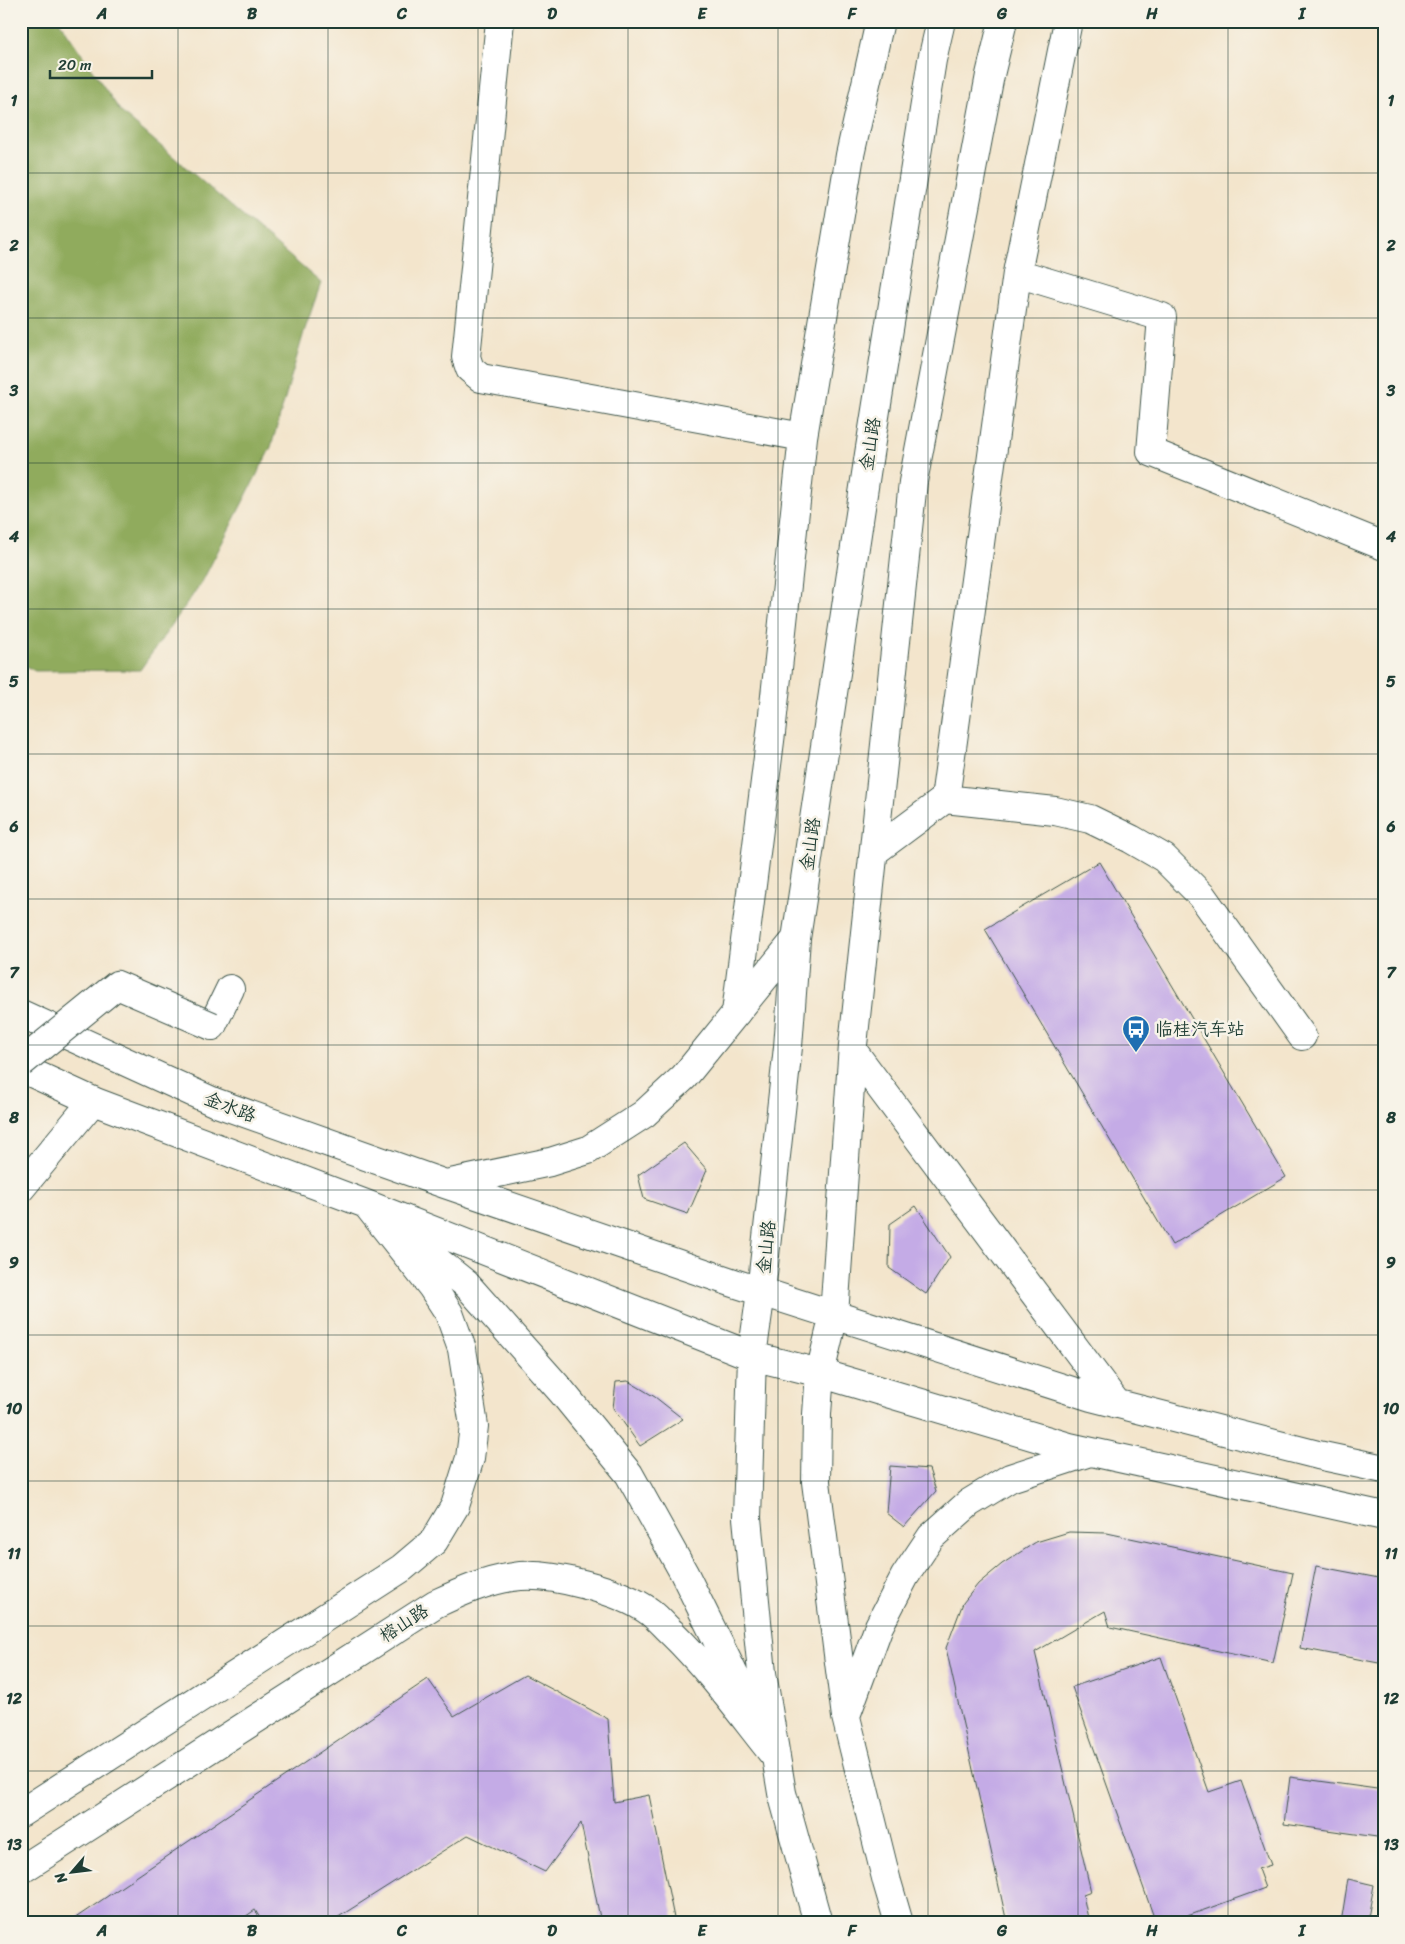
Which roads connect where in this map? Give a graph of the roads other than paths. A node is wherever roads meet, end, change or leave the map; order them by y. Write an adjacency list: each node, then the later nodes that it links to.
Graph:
1 (500, 21): 7 (main road)
2 (880, 21): 7 (main road)
3 (940, 21): 11 (main road, 金山路)
4 (1003, 21): 10 (main road)
5 (1068, 21): 6 (main road)
6 (1018, 273): 8 (main road); 9 (main road)
7 (803, 436): 14 (main road)
8 (1384, 546)
9 (946, 799): 10 (main road); 15 (main road)
10 (875, 851): 16 (main road)
11 (796, 939): 14 (main road); 23 (main road, 金山路)
12 (230, 989): 17 (main road, bridge)
13 (21, 1014): 20 (main road, 金水路)
14 (736, 1014): 20 (main road)
15 (1302, 1036)
16 (853, 1051): 24 (main road); 27 (main road)
17 (21, 1063)
18 (21, 1068): 19 (main road)
19 (93, 1101): 21 (main road); 22 (main road)
20 (445, 1184): 23 (main road, 金水路)
21 (21, 1188)
22 (366, 1204): 25 (main road); 32 (main road); 33 (main road)
23 (762, 1292): 24 (main road, 金水路); 25 (main road, 金山路)
24 (834, 1315): 26 (main road); 27 (main road, 金水路)
25 (752, 1356): 26 (main road); 32 (main road, 金山路)
26 (820, 1372): 28 (main road); 31 (main road)
27 (1117, 1404): 29 (main road, 金水路)
28 (1090, 1452): 30 (main road); 31 (main road)
29 (1384, 1469)
30 (1384, 1516)
31 (846, 1717): 36 (main road)
32 (775, 1757): 34 (main road, 榕山路); 35 (main road)
33 (21, 1813)
34 (21, 1870)
35 (818, 1923)
36 (899, 1923)

